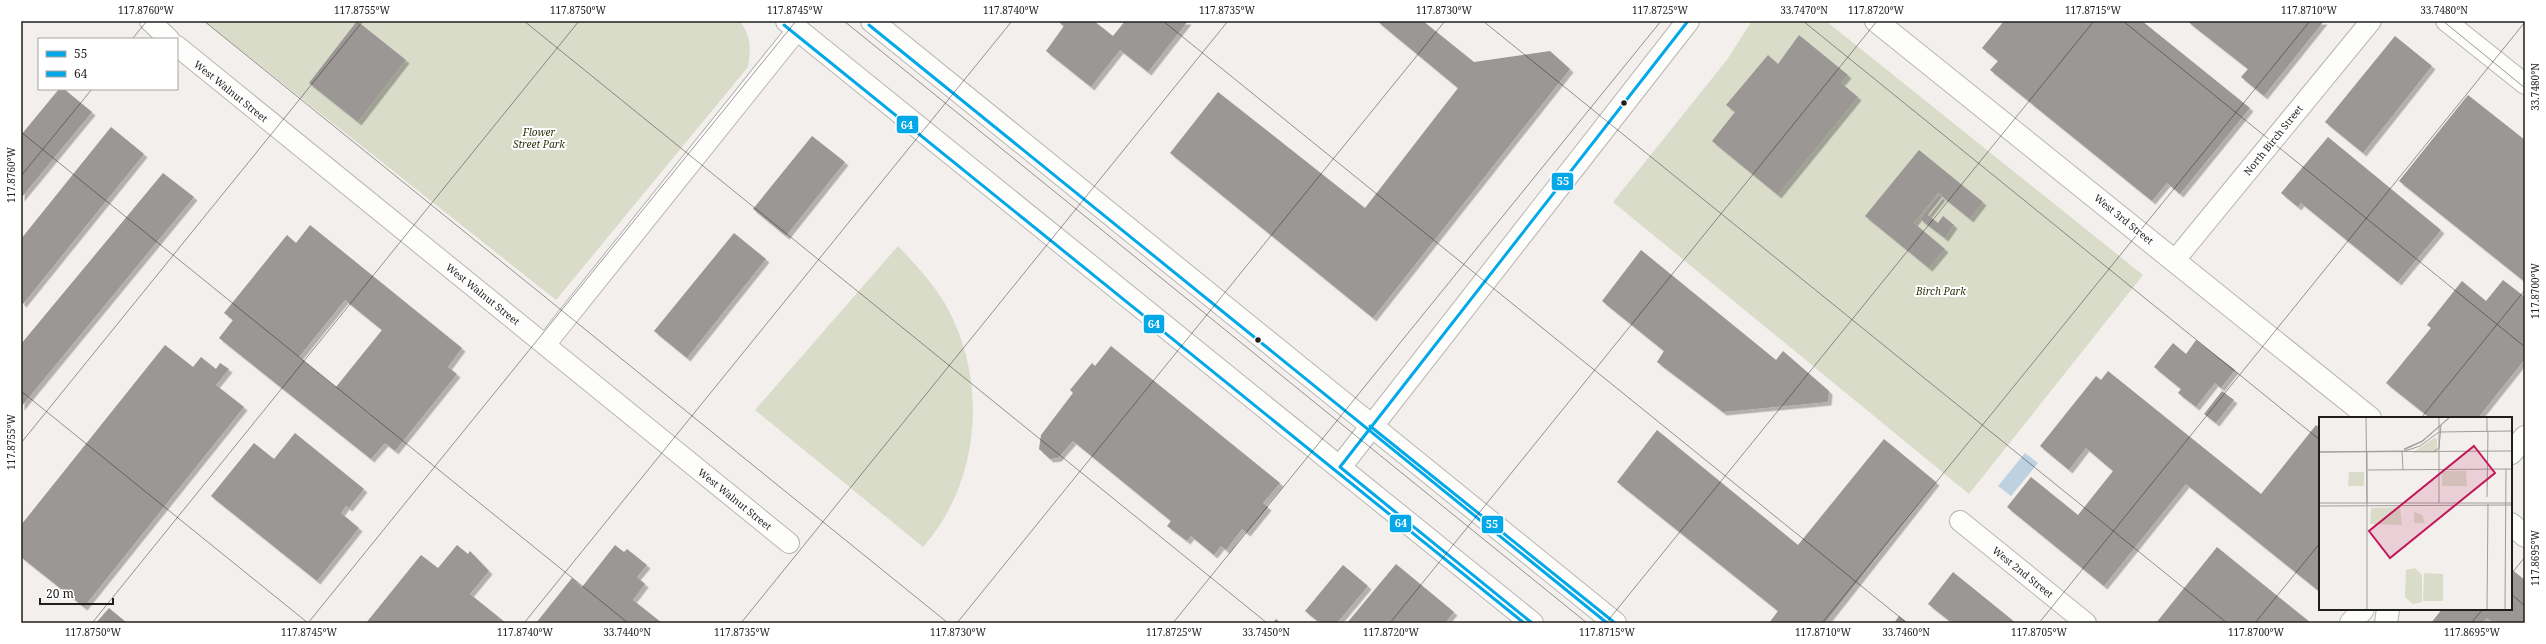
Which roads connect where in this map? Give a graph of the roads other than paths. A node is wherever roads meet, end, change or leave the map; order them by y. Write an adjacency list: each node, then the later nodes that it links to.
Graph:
1 (150, 21): 8 (street)
2 (872, 21): 14 (main road)
3 (1688, 21): 14 (main road)
4 (1876, 21): 11 (main road, West 3rd Street)
5 (2371, 21): 11 (street, North Birch Street)
6 (2446, 21): 10 (street)
7 (792, 25): 12 (street); 17 (main road)
8 (168, 38)
9 (178, 47): 12 (street, West Walnut Street)
10 (2525, 84)
11 (2175, 260): 13 (main road, West 3rd Street)
12 (545, 345): 21 (street, West Walnut Street)
13 (2369, 417)
14 (1370, 426): 17 (main road); 25 (main road)
15 (2525, 437): 16 (main road)
16 (2512, 452)
17 (1340, 467): 24 (main road)
18 (1960, 521): 26 (street, West 2nd Street)
19 (2512, 525): 20 (main road)
20 (2525, 536)
21 (789, 543)
22 (2362, 610): 27 (main road)
23 (2388, 610): 28 (main road)
24 (1532, 623)
25 (1615, 623)
26 (2086, 623)
27 (2352, 623)
28 (2386, 623)

